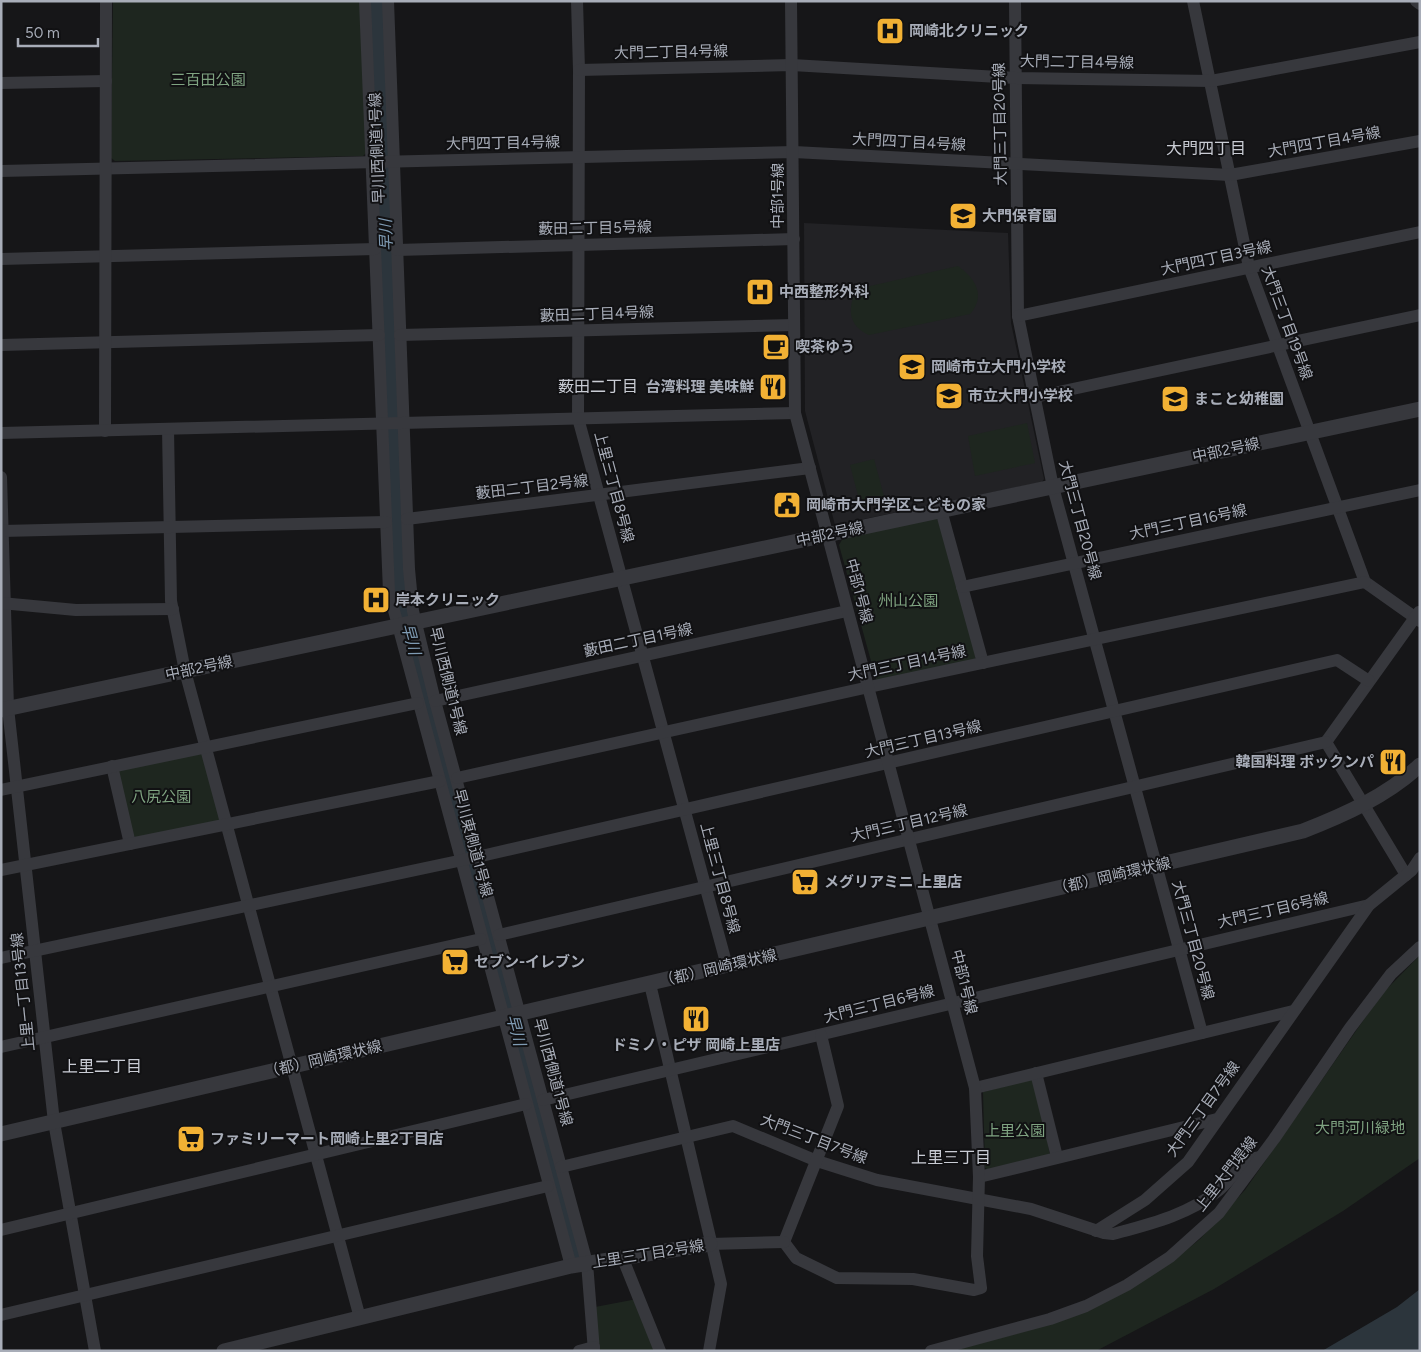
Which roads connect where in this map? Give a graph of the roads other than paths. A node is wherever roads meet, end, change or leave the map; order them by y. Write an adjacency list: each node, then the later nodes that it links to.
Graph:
1 (106, 1): 14 (street)
2 (365, 1): 20 (street)
3 (388, 1): 21 (street, 早川西側道1号線)
4 (577, 1): 12 (street, 上里三丁目8号線)
5 (791, 1): 11 (street, 中部1号線)
6 (1015, 1): 13 (street, 大門三丁目20号線)
7 (1194, 1): 15 (street, 大門三丁目19号線)
8 (1416, 1): 9 (street)
9 (1420, 4)
10 (1420, 42): 15 (street, 大門二丁目4号線)
11 (792, 65): 12 (street, 大門二丁目4号線); 13 (street, 大門二丁目4号線); 18 (street, 中部1号線)
12 (580, 70): 19 (street, 上里三丁目8号線)
13 (1016, 78): 15 (street, 大門二丁目4号線); 22 (street, 大門三丁目20号線)
14 (106, 81): 16 (street); 23 (street)
15 (1211, 82): 25 (street, 大門三丁目19号線)
16 (1, 83)
17 (1420, 141): 25 (street, 大門四丁目4号線)
18 (794, 152): 19 (street, 大門四丁目4号線); 22 (street, 大門四丁目4号線); 27 (street, 中部1号線)
19 (578, 157): 21 (street, 大門四丁目4号線); 28 (street, 上里三丁目8号線)
20 (372, 162): 21 (street, 大門四丁目4号線); 23 (street); 29 (street)
21 (394, 162): 30 (street, 早川西側道1号線)
22 (1017, 164): 25 (street, 大門四丁目4号線); 35 (street, 大門三丁目20号線)
23 (106, 168): 24 (street); 31 (street)
24 (1, 171)
25 (1230, 175): 33 (street, 大門三丁目19号線)
26 (1420, 232): 33 (street, 大門四丁目3号線)
27 (794, 240): 28 (street, 藪田二丁目5号線); 36 (street, 中部1号線)
28 (578, 245): 30 (street, 藪田二丁目5号線); 37 (street, 上里三丁目8号線)
29 (375, 249): 31 (street); 38 (street)
30 (397, 250): 39 (street, 早川西側道1号線)
31 (106, 256): 32 (street); 40 (street)
32 (1, 259)
33 (1249, 267): 35 (street, 大門四丁目3号線); 42 (street, 大門三丁目19号線)
34 (1420, 315): 42 (street)
35 (1018, 316): 43 (street, 大門三丁目20号線)
36 (794, 325): 37 (street, 藪田二丁目4号線); 45 (street, 中部1号線)
37 (578, 331): 39 (street, 藪田二丁目4号線); 46 (street, 上里三丁目8号線)
38 (379, 335): 40 (street); 47 (street, 早川東側道1号線)
39 (400, 335): 48 (street, 早川西側道1号線)
40 (106, 343): 41 (street); 50 (street)
41 (1, 345)
42 (1278, 346): 43 (street); 51 (street, 大門三丁目19号線)
43 (1035, 397): 55 (street, 大門三丁目20号線)
44 (1420, 409): 51 (street, 中部2号線)
45 (795, 413): 46 (street); 53 (street, 中部1号線)
46 (578, 418): 48 (street); 57 (street, 上里三丁目8号線)
47 (382, 423): 48 (street); 49 (street); 61 (street, 早川東側道1号線)
48 (404, 423): 60 (street, 早川西側道1号線)
49 (168, 429): 50 (street); 62 (street)
50 (105, 431): 52 (street)
51 (1310, 432): 55 (street, 中部2号線); 58 (street, 大門三丁目19号線)
52 (1, 433)
53 (810, 468): 57 (street, 藪田二丁目2号線); 64 (street, 中部1号線)
54 (1, 477): 63 (street, 上里一丁目13号線)
55 (1053, 486): 59 (street, 中部2号線); 65 (street, 大門三丁目20号線)
56 (1420, 490): 58 (street, 大門三丁目16号線)
57 (599, 495): 60 (street, 藪田二丁目2号線); 66 (street, 上里三丁目8号線)
58 (1338, 507): 65 (street, 大門三丁目16号線); 67 (street, 大門三丁目19号線)
59 (941, 510): 64 (street, 中部2号線); 68 (street)
60 (407, 519): 73 (street, 早川西側道1号線)
61 (386, 522): 62 (street); 74 (street, 早川東側道1号線)
62 (170, 526): 63 (street); 70 (street)
63 (2, 531): 69 (street, 上里一丁目13号線)
64 (827, 534): 66 (street, 中部2号線); 71 (street, 中部1号線)
65 (1074, 563): 68 (street, 大門三丁目16号線); 75 (street, 大門三丁目20号線)
66 (622, 578): 73 (street, 中部2号線); 76 (street, 上里三丁目8号線)
67 (1365, 582): 72 (street); 75 (street, 大門三丁目14号線)
68 (962, 587): 77 (street)
69 (3, 603): 70 (street); 83 (street, 上里一丁目13号線)
70 (173, 610): 78 (street)
71 (847, 611): 76 (street, 藪田二丁目1号線); 80 (street, 中部1号線)
72 (1418, 617): 79 (street)
73 (416, 622): 74 (street, 中部2号線); 81 (street, 早川西側道1号線)
74 (397, 626): 78 (street, 中部2号線); 82 (street, 早川東側道1号線)
75 (1096, 638): 77 (street, 大門三丁目14号線); 84 (street, 大門三丁目20号線)
76 (643, 656): 81 (street, 藪田二丁目1号線); 85 (street, 上里三丁目8号線)
77 (983, 663): 80 (street, 大門三丁目14号線)
78 (186, 671): 83 (street, 中部2号線); 87 (street)
79 (1369, 681): 84 (street, 大門三丁目13号線); 86 (street)
80 (869, 687): 85 (street, 大門三丁目14号線); 88 (street, 中部1号線)
81 (435, 701): 91 (street, 早川西側道1号線)
82 (418, 703): 87 (street); 92 (street, 早川東側道1号線)
83 (5, 709): 93 (street, 上里一丁目13号線)
84 (1114, 711): 88 (street, 大門三丁目13号線); 94 (street, 大門三丁目20号線)
85 (664, 733): 91 (street, 大門三丁目14号線); 97 (street, 上里三丁目8号線)
86 (1326, 742): 94 (street, 大門三丁目12号線); 96 (street)
87 (206, 746): 90 (street); 98 (street)
88 (888, 764): 97 (street, 大門三丁目13号線); 99 (street, 中部1号線)
89 (1420, 765): 96 (street, （都）岡崎環状線)
90 (112, 766): 93 (street); 100 (street)
91 (456, 778): 101 (street, 早川西側道1号線)
92 (440, 781): 98 (street); 103 (street, 早川東側道1号線)
93 (17, 786): 95 (street); 104 (street, 上里一丁目13号線)
94 (1135, 787): 99 (street, 大門三丁目12号線); 105 (street, 大門三丁目20号線)
95 (1, 790)
96 (1363, 805): 105 (street, （都）岡崎環状線); 107 (street)
97 (684, 809): 101 (street, 大門三丁目13号線); 108 (street, 上里三丁目8号線)
98 (227, 824): 100 (street); 110 (street)
99 (909, 839): 108 (street, 大門三丁目12号線); 111 (street, 中部1号線)
100 (130, 844): 104 (street)
101 (477, 857): 103 (street, 大門三丁目13号線); 112 (street, 早川西側道1号線)
102 (1420, 858): 107 (street, 大門三丁目7号線)
103 (460, 860): 110 (street, 大門三丁目13号線); 113 (street, 早川東側道1号線)
104 (25, 865): 106 (street); 116 (street, 上里一丁目13号線)
105 (1156, 866): 111 (street, （都）岡崎環状線); 115 (street, 大門三丁目20号線)
106 (1, 870)
107 (1406, 875): 109 (street, 大門三丁目7号線)
108 (705, 887): 112 (street, 大門三丁目12号線); 118 (street, 上里三丁目8号線)
109 (1369, 904): 115 (street, 大門三丁目6号線); 122 (street, 大門三丁目7号線)
110 (249, 906): 116 (street, 大門三丁目13号線); 120 (street)
111 (931, 918): 118 (street, （都）岡崎環状線); 121 (street, 中部1号線)
112 (499, 935): 123 (street, 早川西側道1号線)
113 (481, 939): 120 (street); 124 (street, 早川東側道1号線)
114 (1420, 947): 141 (street, 上里大門堤線)
115 (1179, 949): 121 (street, 大門三丁目6号線); 125 (street, 大門三丁目20号線)
116 (35, 951): 117 (street, 大門三丁目13号線); 127 (street, 上里一丁目13号線)
117 (1, 958)
118 (727, 966): 119 (street, （都）岡崎環状線)
119 (650, 984): 123 (street, （都）岡崎環状線); 130 (street)
120 (272, 987): 127 (street); 129 (street)
121 (952, 1003): 126 (street, 大門三丁目6号線); 132 (street, 中部1号線)
122 (1293, 1011): 125 (street); 135 (street, 大門三丁目7号線)
123 (520, 1014): 124 (street, （都）岡崎環状線); 133 (street, 早川西側道1号線)
124 (503, 1018): 129 (street, （都）岡崎環状線); 134 (street, 早川東側道1号線)
125 (1202, 1034): 131 (street)
126 (822, 1035): 130 (street, 大門三丁目6号線); 142 (street)
127 (44, 1037): 128 (street); 136 (street, 上里一丁目13号線)
128 (1, 1046)
129 (294, 1066): 136 (street, （都）岡崎環状線); 139 (street)
130 (670, 1070): 133 (street, 大門三丁目6号線); 138 (street)
131 (1036, 1073): 132 (street); 140 (street)
132 (975, 1088): 144 (street, 中部1号線)
133 (543, 1100): 143 (street, 早川西側道1号線)
134 (526, 1104): 139 (street); 145 (street, 早川東側道1号線)
135 (1217, 1119): 140 (street); 149 (street, 大門三丁目7号線)
136 (54, 1122): 137 (street, （都）岡崎環状線); 147 (street, 上里一丁目13号線)
137 (1, 1134)
138 (686, 1137): 142 (street, 大門三丁目7号線); 143 (street, 大門三丁目7号線); 152 (street)
139 (317, 1154): 147 (street); 150 (street)
140 (1057, 1157): 144 (street)
141 (1260, 1157): 149 (street); 166 (street, 上里大門堤線)
142 (817, 1160): 146 (street, 大門三丁目7号線); 151 (street)
143 (561, 1167): 154 (street, 早川西側道1号線)
144 (979, 1177): 146 (street, 中部1号線)
145 (548, 1186): 150 (street); 155 (street, 早川東側道1号線)
146 (978, 1199): 149 (street, 大門三丁目7号線); 151 (street)
147 (71, 1214): 148 (street); 156 (street, 上里一丁目13号線)
148 (1, 1230)
149 (1096, 1231)
150 (338, 1235): 156 (street); 158 (street)
151 (784, 1242): 152 (street, 上里三丁目2号線)
152 (710, 1244): 153 (street, 上里三丁目2号線); 165 (street)
153 (623, 1258): 154 (street, 上里三丁目2号線); 164 (street)
154 (587, 1263): 155 (street, 上里三丁目2号線); 160 (street, 早川西側道1号線)
155 (571, 1266): 158 (street, 上里三丁目2号線)
156 (86, 1295): 157 (street); 161 (street, 上里一丁目13号線)
157 (1, 1315)
158 (360, 1318): 159 (street, 上里三丁目2号線)
159 (261, 1346): 162 (street, 上里三丁目2号線)
160 (594, 1349): 163 (street)
161 (95, 1351)
162 (224, 1351)
163 (580, 1351)
164 (660, 1351)
165 (709, 1351)
166 (931, 1351)

